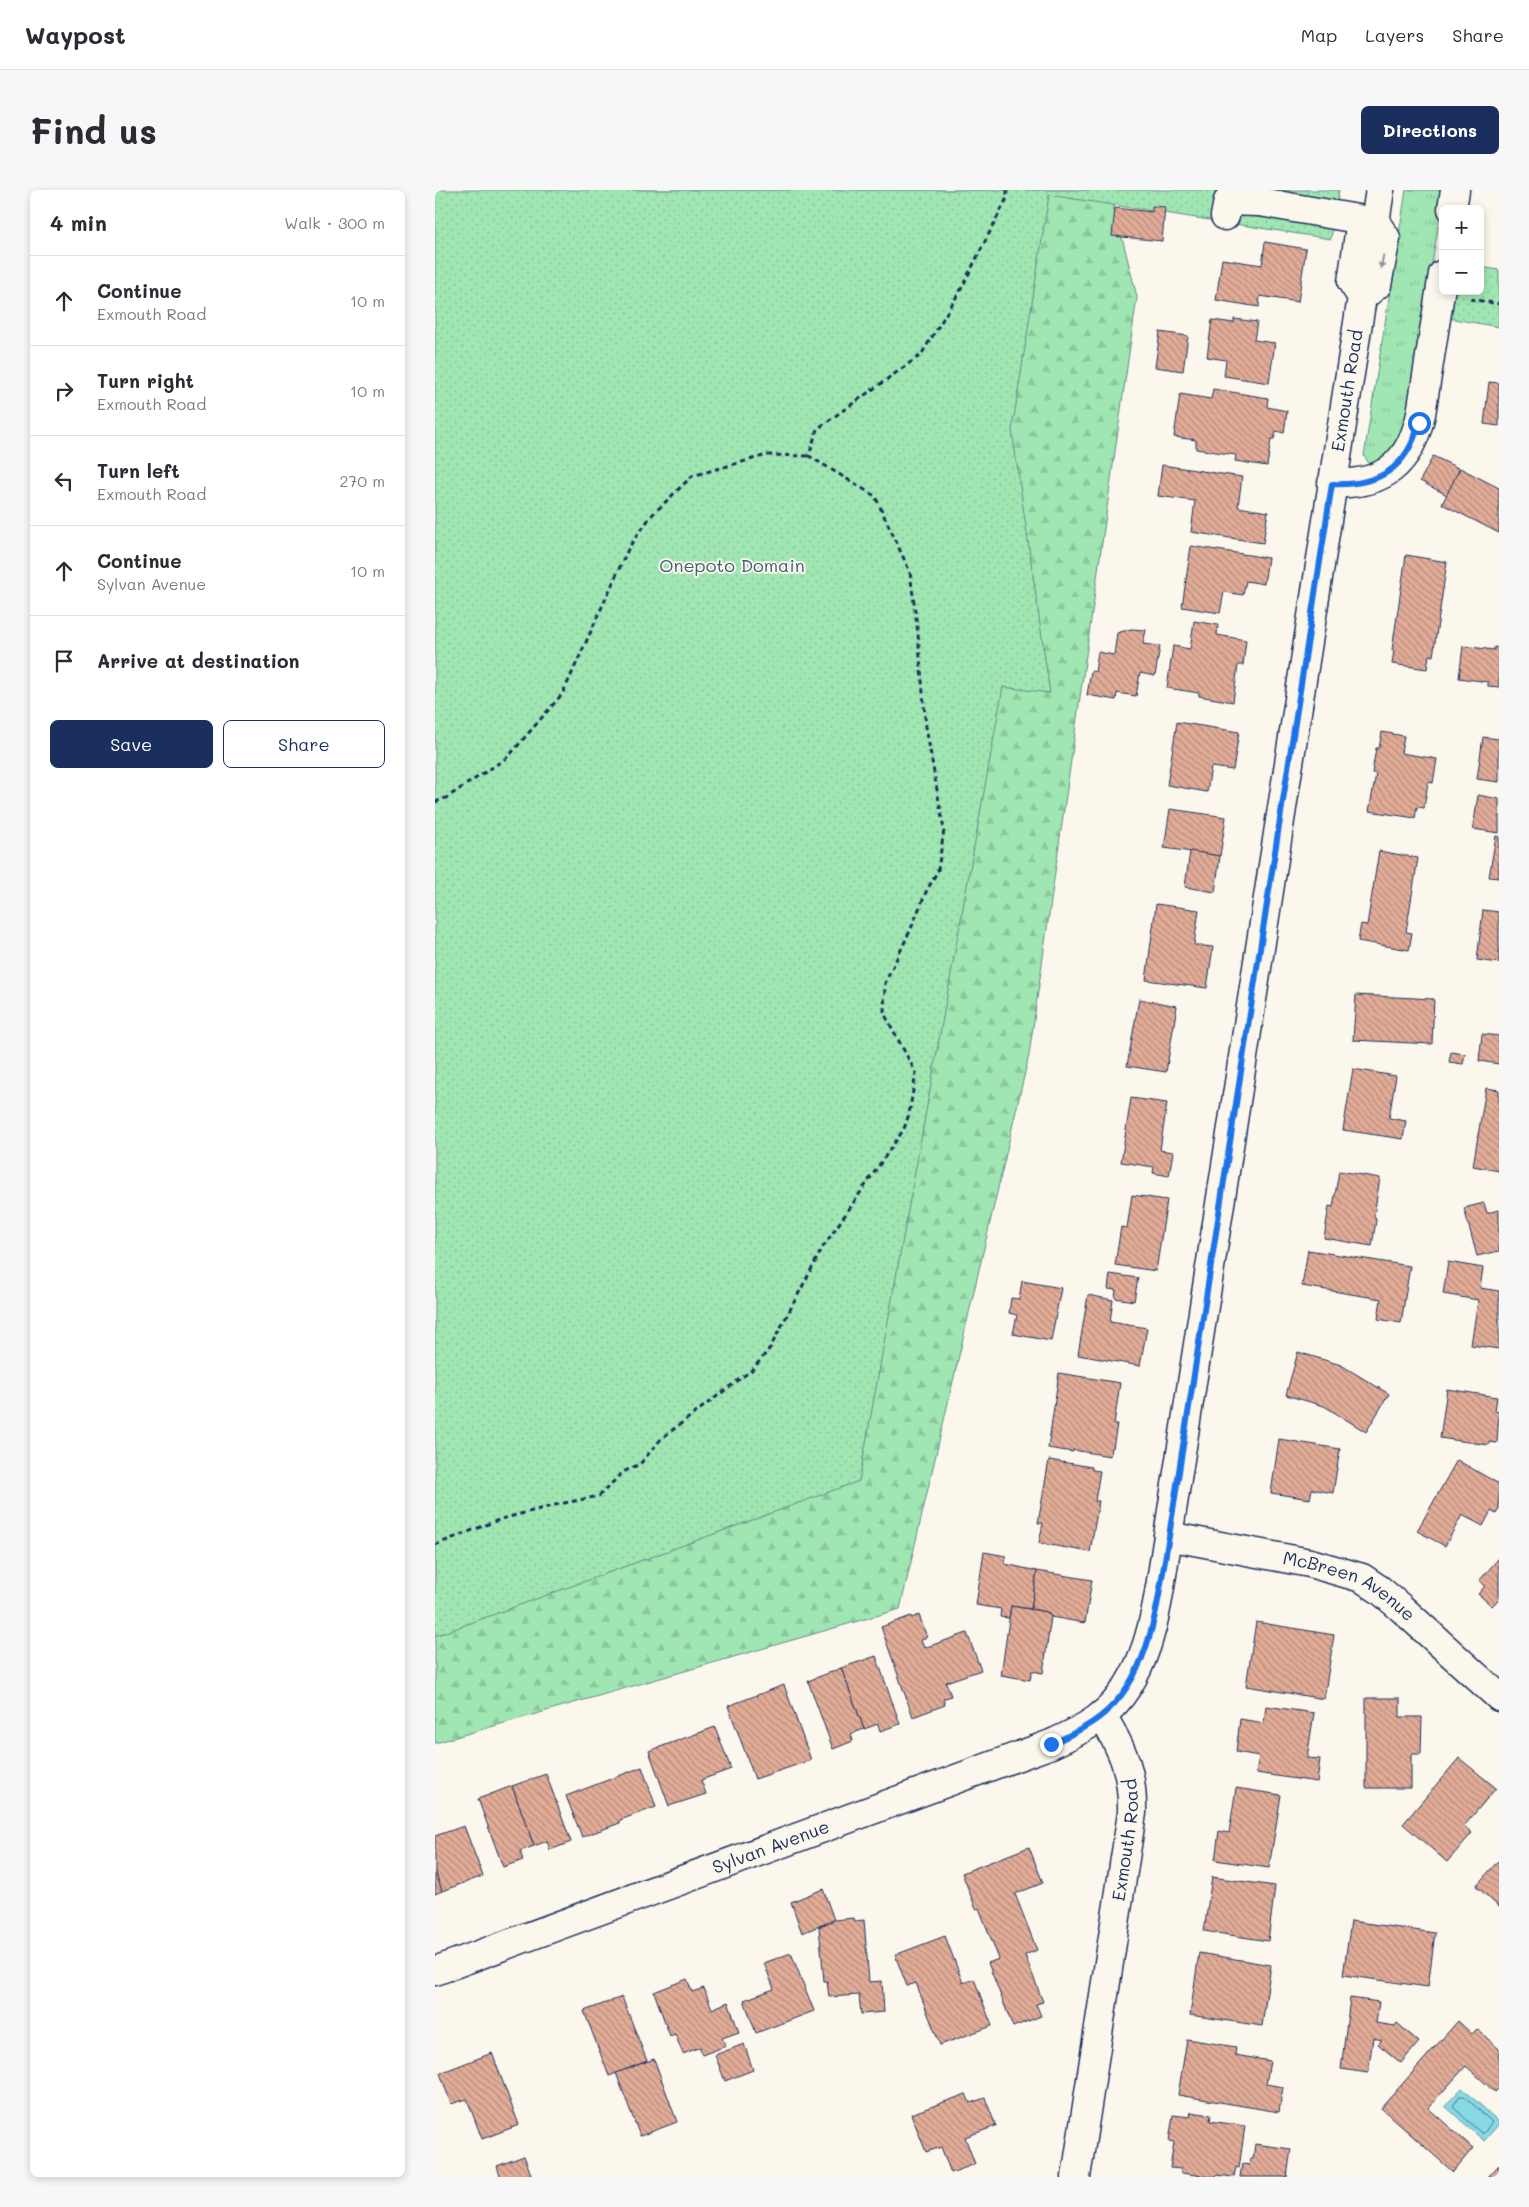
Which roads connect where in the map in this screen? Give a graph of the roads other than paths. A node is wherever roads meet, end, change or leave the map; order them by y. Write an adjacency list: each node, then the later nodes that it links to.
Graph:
1 (1380, 190): 5 (main road)
2 (1455, 190): 4 (main road)
3 (1225, 202): 5 (main road)
4 (1453, 205)
5 (1375, 222): 7 (main road, Exmouth Road)
6 (1440, 295): 7 (main road)
7 (1332, 484): 8 (main road, Exmouth Road)
8 (1169, 1536): 9 (main road, McBreen Avenue); 10 (main road, Exmouth Road)
9 (1499, 1697)
10 (1102, 1715): 11 (main road, Sylvan Avenue); 12 (main road, Exmouth Road)
11 (435, 1970)
12 (1076, 2177)

